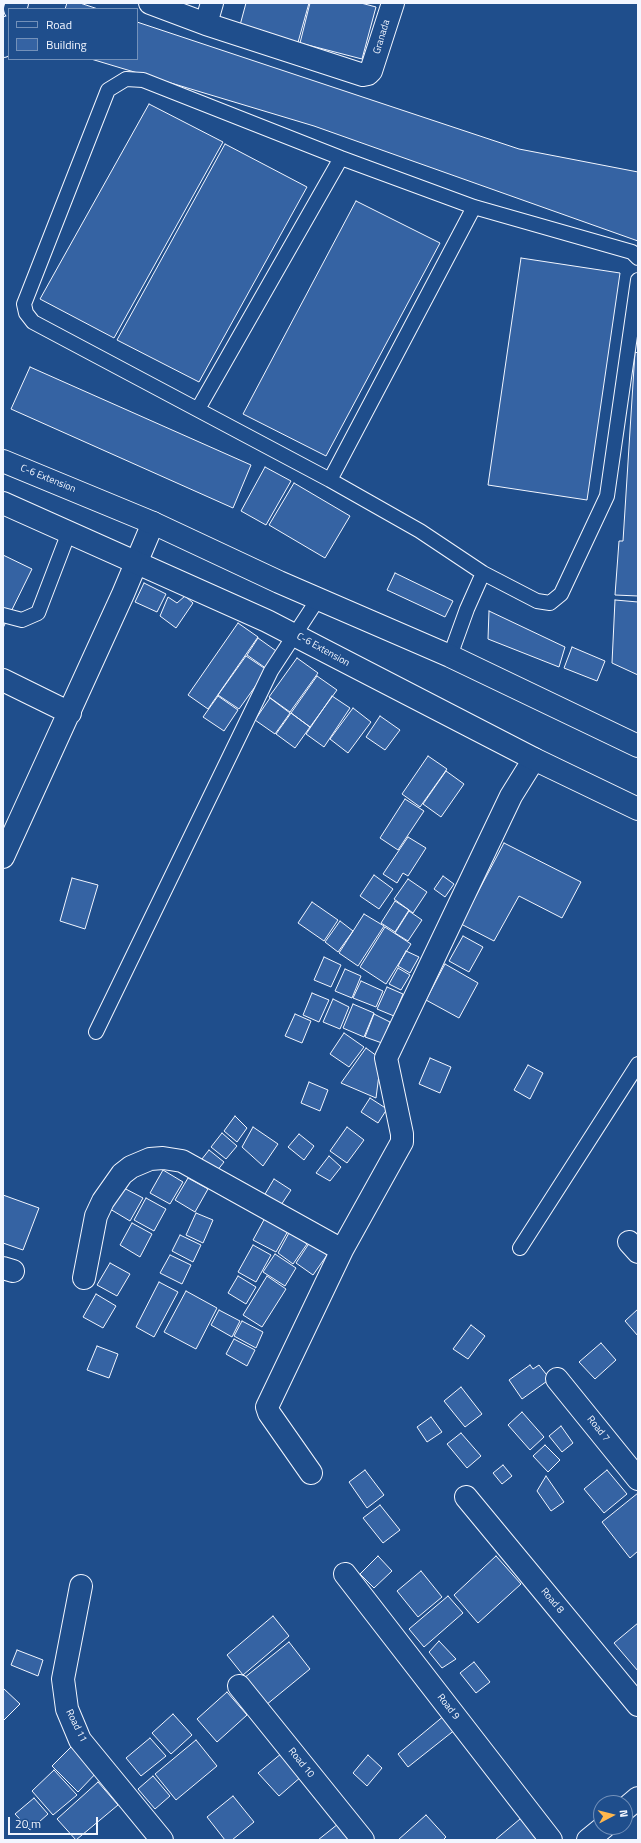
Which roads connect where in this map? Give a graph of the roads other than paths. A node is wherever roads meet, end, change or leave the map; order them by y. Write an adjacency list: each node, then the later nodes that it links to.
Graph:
1 (150, 3): 4 (street)
2 (212, 3): 4 (street)
3 (393, 3): 4 (street, Granada)
4 (206, 24)
5 (8, 31): 6 (street)
6 (3, 46)
7 (341, 158): 8 (lane); 11 (lane); 11 (lane)
8 (474, 207): 9 (lane); 13 (lane)
9 (638, 258)
10 (638, 280): 18 (lane)
11 (198, 409): 13 (lane)
12 (3, 461): 15 (street, C-6 Extension)
13 (330, 480): 18 (lane)
14 (3, 503): 16 (street, C-6 Extension)
15 (153, 523): 17 (street); 19 (street, C-6 Extension)
16 (69, 532): 17 (street, C-6 Extension); 20 (lane)
17 (137, 562): 21 (street, C-6 Extension); 24 (street)
18 (483, 573): 22 (lane)
19 (318, 599): 21 (lane); 22 (street, C-6 Extension)
20 (3, 615)
21 (296, 635): 26 (street, C-6 Extension); 29 (lane)
22 (450, 656): 25 (street, C-6 Extension)
23 (3, 680): 24 (street)
24 (70, 712): 28 (street)
25 (638, 746)
26 (534, 759): 27 (street, C-6 Extension); 32 (street)
27 (638, 809)
28 (3, 857)
29 (96, 1032)
30 (638, 1064): 31 (lane)
31 (520, 1248)
32 (342, 1250): 33 (street); 35 (street)
33 (84, 1278)
34 (557, 1379): 36 (street, Road 7)
35 (311, 1473)
36 (638, 1479)
37 (466, 1497): 41 (street, Road 8)
38 (345, 1574): 44 (street, Road 9)
39 (81, 1586): 42 (street, Road 11)
40 (239, 1686): 43 (street, Road 10)
41 (638, 1705)
42 (162, 1840)
43 (363, 1840)
44 (551, 1840)

